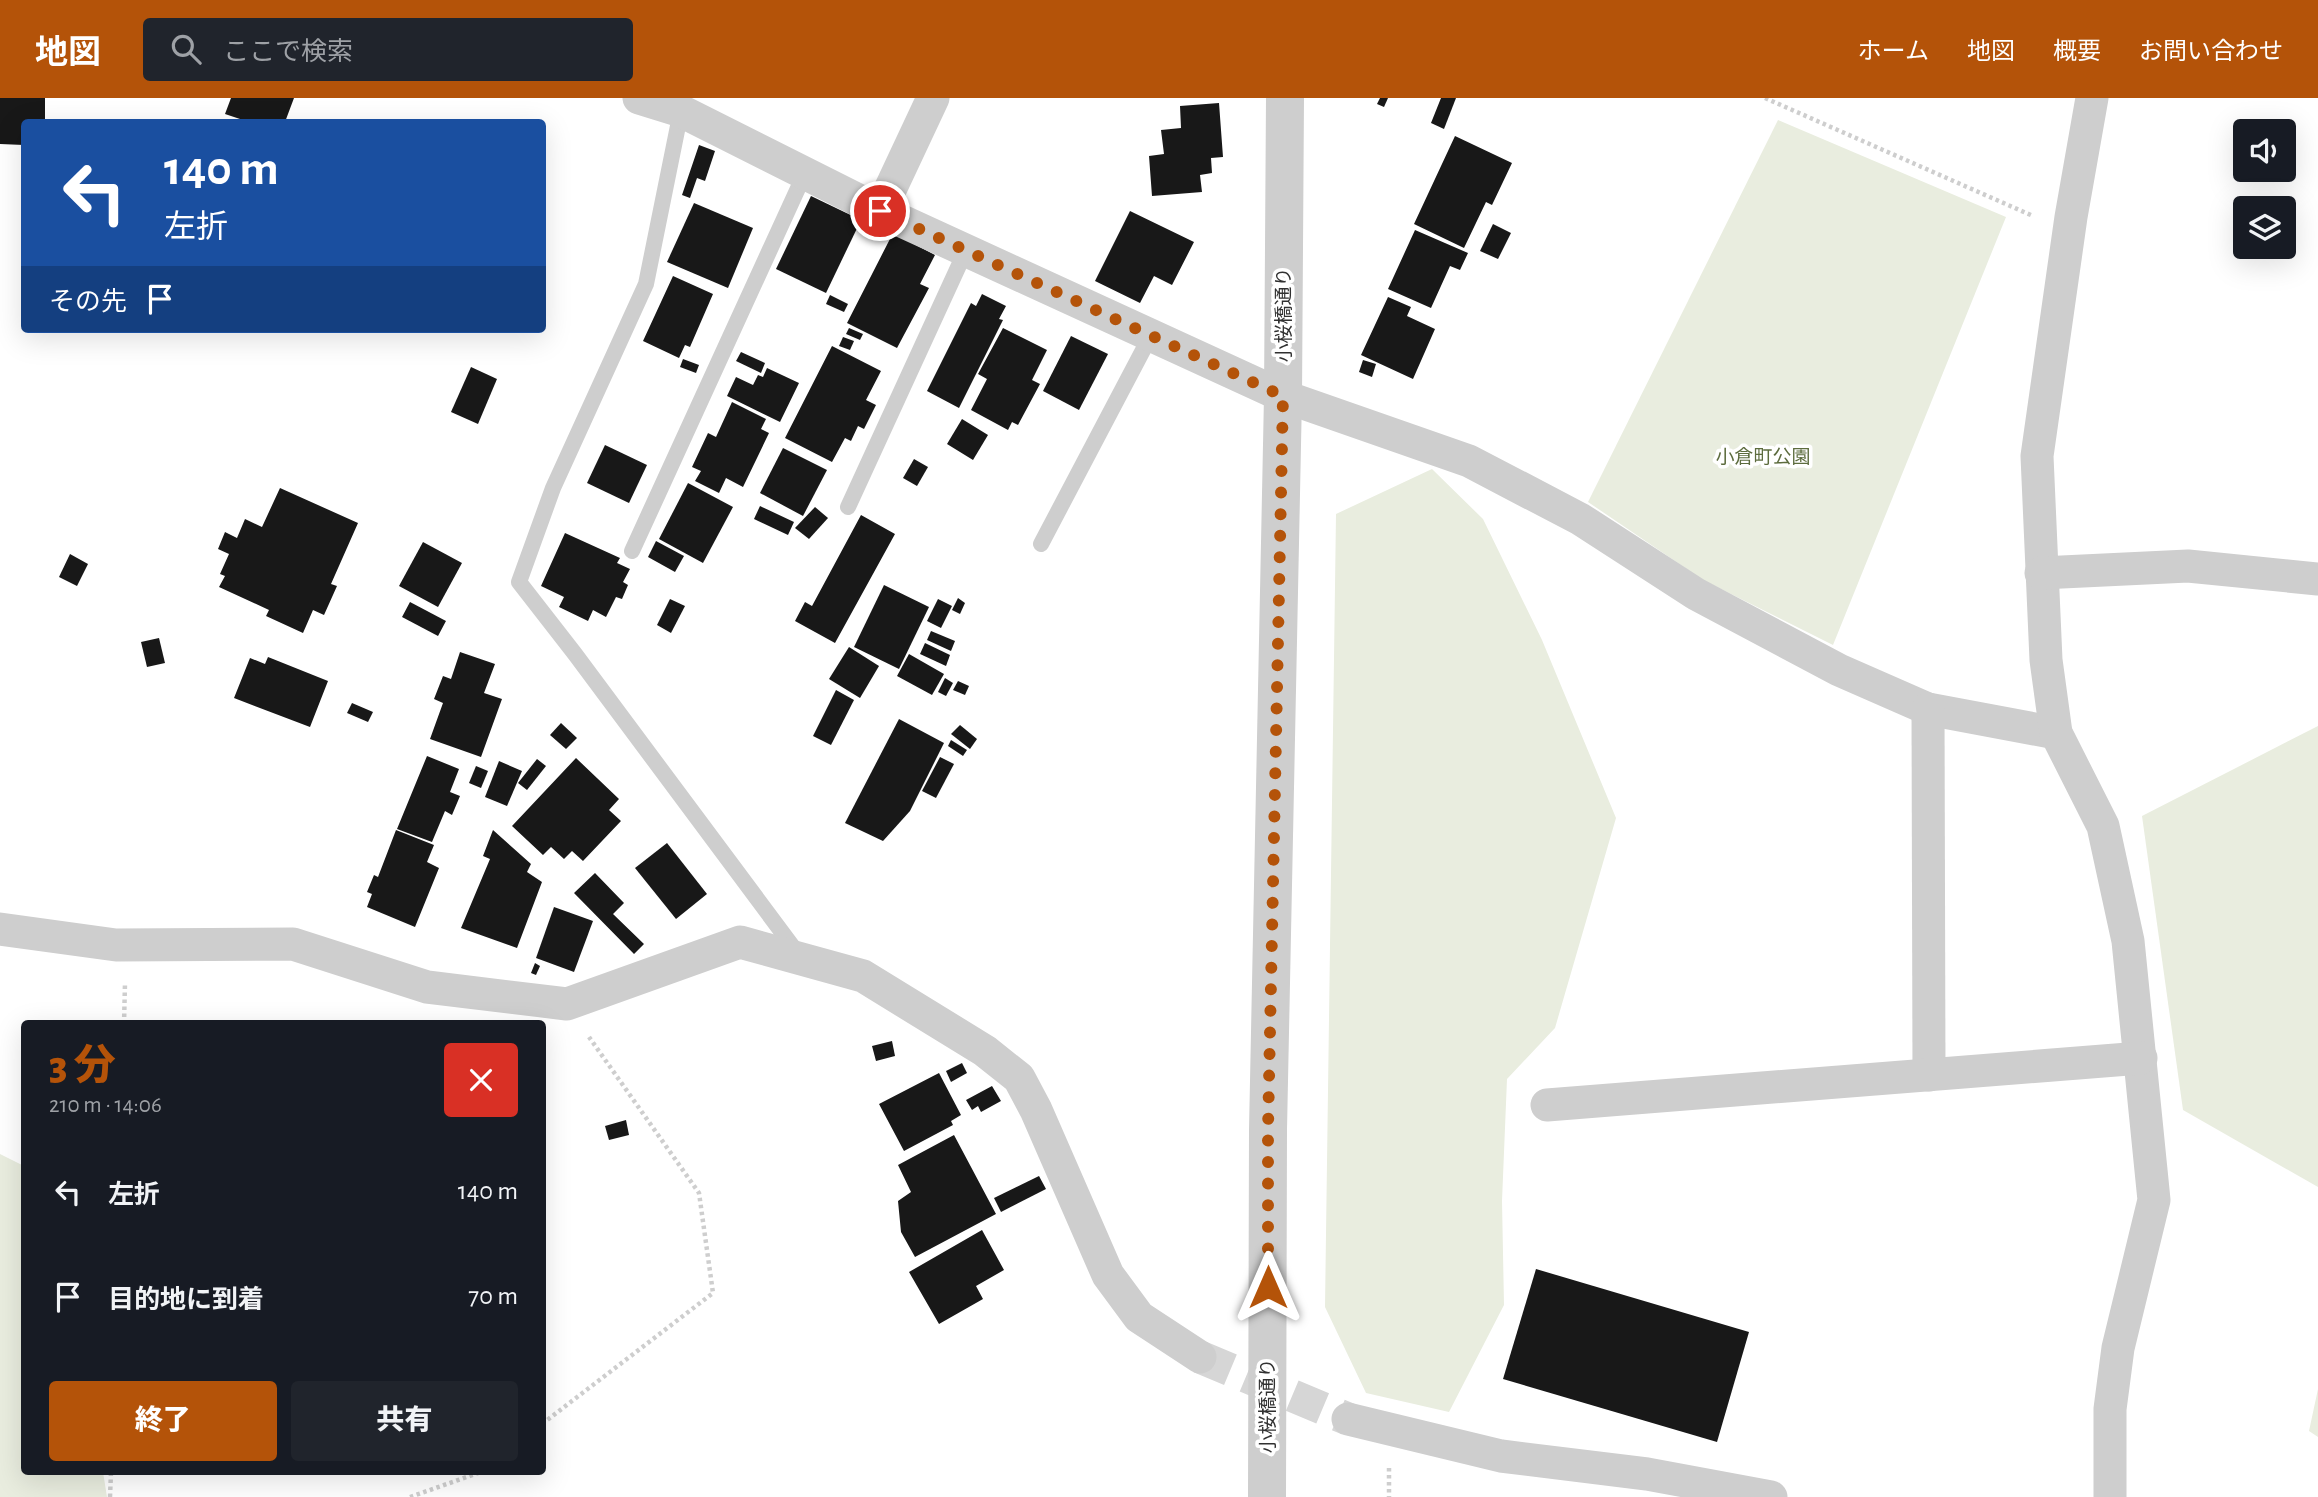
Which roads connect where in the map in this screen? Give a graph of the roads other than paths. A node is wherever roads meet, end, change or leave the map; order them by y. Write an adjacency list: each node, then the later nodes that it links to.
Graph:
1 (639, 98): 5 (street)
2 (933, 98): 7 (street)
3 (1285, 98): 10 (street, 小桜橋通り)
4 (2092, 98): 14 (street)
5 (681, 111): 6 (street); 19 (lane)
6 (805, 173): 7 (street); 13 (lane)
7 (880, 211): 8 (street)
8 (966, 250): 9 (street); 11 (lane)
9 (1151, 335): 10 (street); 12 (lane)
10 (1283, 396): 16 (street); 25 (street, 小桜橋通り)
11 (848, 506)
12 (1041, 544)
13 (632, 551)
14 (2041, 573): 15 (street); 17 (street)
15 (2318, 579)
16 (1928, 709): 17 (street); 21 (street)
17 (2056, 733): 20 (street)
18 (0, 929): 19 (street)
19 (802, 959): 23 (street)
20 (2141, 1058): 21 (street); 27 (street)
21 (1929, 1075): 22 (street)
22 (1547, 1105)
23 (1200, 1357)
24 (1348, 1419): 26 (street)
25 (1267, 1497)
26 (1771, 1497)
27 (2110, 1497)

